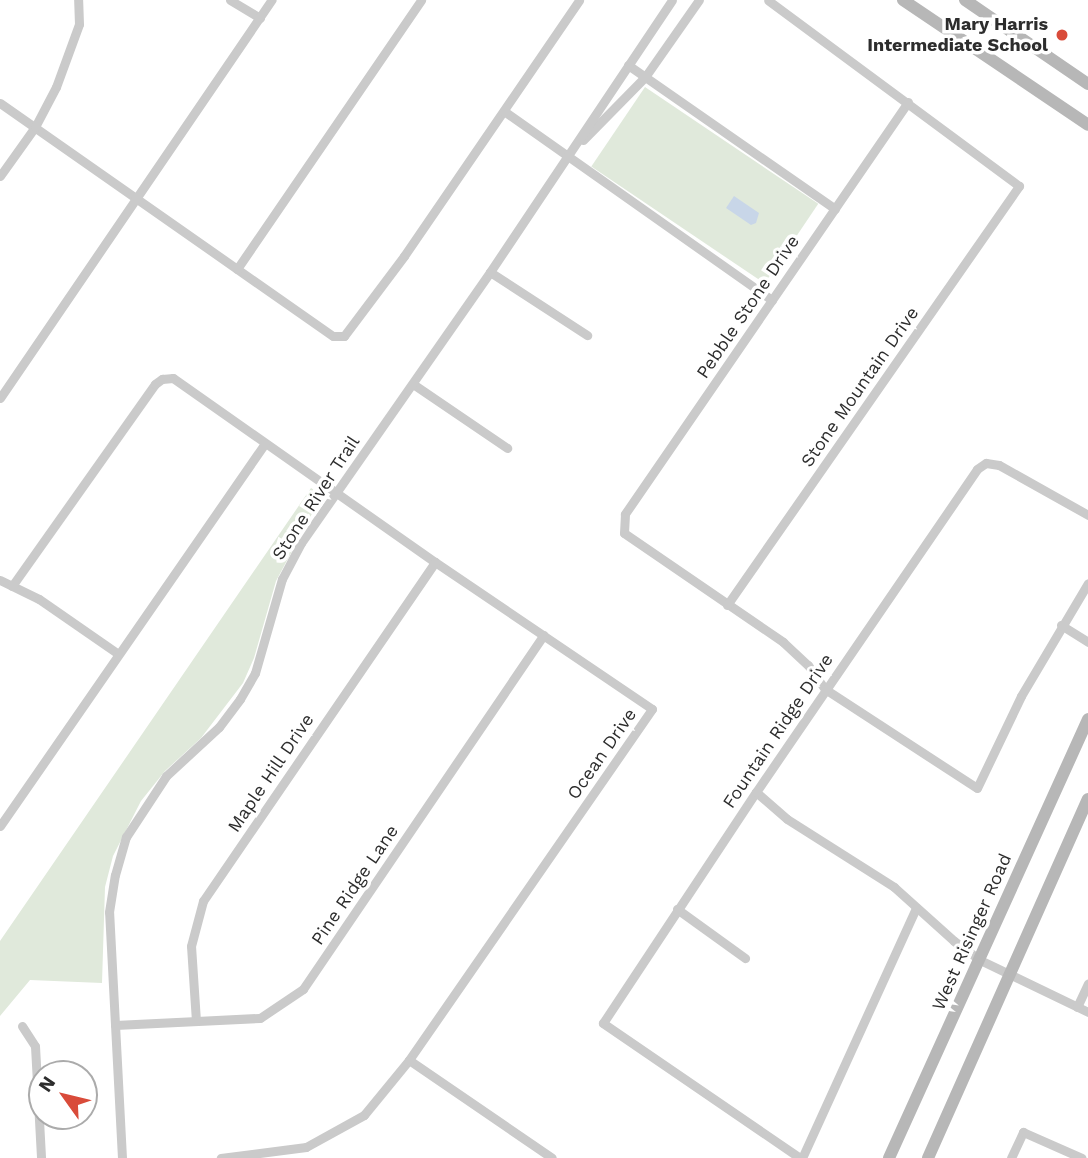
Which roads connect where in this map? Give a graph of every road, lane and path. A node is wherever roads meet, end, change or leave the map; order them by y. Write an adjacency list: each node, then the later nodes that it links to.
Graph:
1 (78, 0): 19 (street)
2 (230, 0): 11 (street)
3 (272, 0): 11 (street)
4 (421, 0): 24 (street)
5 (579, 0): 17 (street)
6 (672, 0): 12 (street, Stone River Trail)
7 (699, 0): 13 (street, Stone River Trail)
8 (768, 0): 15 (street)
9 (903, 0): 18 (main road)
10 (965, 0): 14 (main road)
11 (260, 18): 22 (street)
12 (628, 65): 13 (street); 20 (street, Stone River Trail)
13 (645, 77): 20 (street, Stone River Trail); 23 (street)
14 (1088, 84)
15 (908, 102): 23 (street, Pebble Stone Drive); 38 (street, Stone Mountain Drive)
16 (0, 103): 19 (street)
17 (504, 111): 20 (street); 24 (street)
18 (1088, 125)
19 (35, 127): 21 (street); 22 (street)
20 (568, 156): 25 (street, Stone River Trail); 26 (street)
21 (0, 176)
22 (136, 198): 24 (street); 29 (street)
23 (835, 209): 26 (street, Pebble Stone Drive)
24 (237, 269)
25 (490, 272): 27 (street); 28 (street, Stone River Trail)
26 (772, 300): 38 (street, Pebble Stone Drive)
27 (587, 335)
28 (413, 384): 31 (street); 32 (street, Stone River Trail)
29 (0, 398)
30 (265, 444): 32 (street, Ocean Drive); 37 (street, Ocean Drive); 42 (street)
31 (507, 448)
32 (336, 492): 34 (street, Ocean Drive); 58 (street, Stone River Trail)
33 (1088, 515): 43 (street, Fountain Ridge Drive)
34 (435, 562): 40 (street, Ocean Drive); 56 (street, Maple Hill Drive)
35 (0, 580): 37 (street)
36 (1088, 583): 39 (street)
37 (12, 586): 42 (street)
38 (727, 605): 43 (street)
39 (1061, 625): 41 (street); 43 (street)
40 (544, 635): 56 (street, Pine Ridge Lane); 59 (street, Ocean Drive)
41 (1088, 642)
42 (117, 653): 47 (street)
43 (825, 689): 45 (street, Fountain Ridge Drive)
44 (1088, 719): 51 (main road, West Risinger Road)
45 (756, 792): 48 (street); 49 (street, Fountain Ridge Drive)
46 (1088, 799): 52 (main road)
47 (0, 826)
48 (916, 908): 51 (street); 64 (street)
49 (677, 909): 50 (street); 64 (street, Fountain Ridge Drive)
50 (745, 958)
51 (980, 960): 52 (street); 65 (main road, West Risinger Road)
52 (1010, 975): 54 (street); 66 (main road)
53 (1088, 983): 54 (street)
54 (1077, 1007): 55 (street)
55 (1088, 1012)
56 (196, 1021): 58 (street, Pine Ridge Lane)
57 (22, 1026): 60 (street)
58 (115, 1026): 61 (street, Stone River Trail)
59 (409, 1060): 62 (street, Ocean Drive); 63 (street)
60 (41, 1158)
61 (122, 1158)
62 (221, 1158)
63 (552, 1158)
64 (801, 1158)
65 (889, 1158)
66 (928, 1158)
67 (1011, 1158): 68 (street)
68 (1082, 1158)

